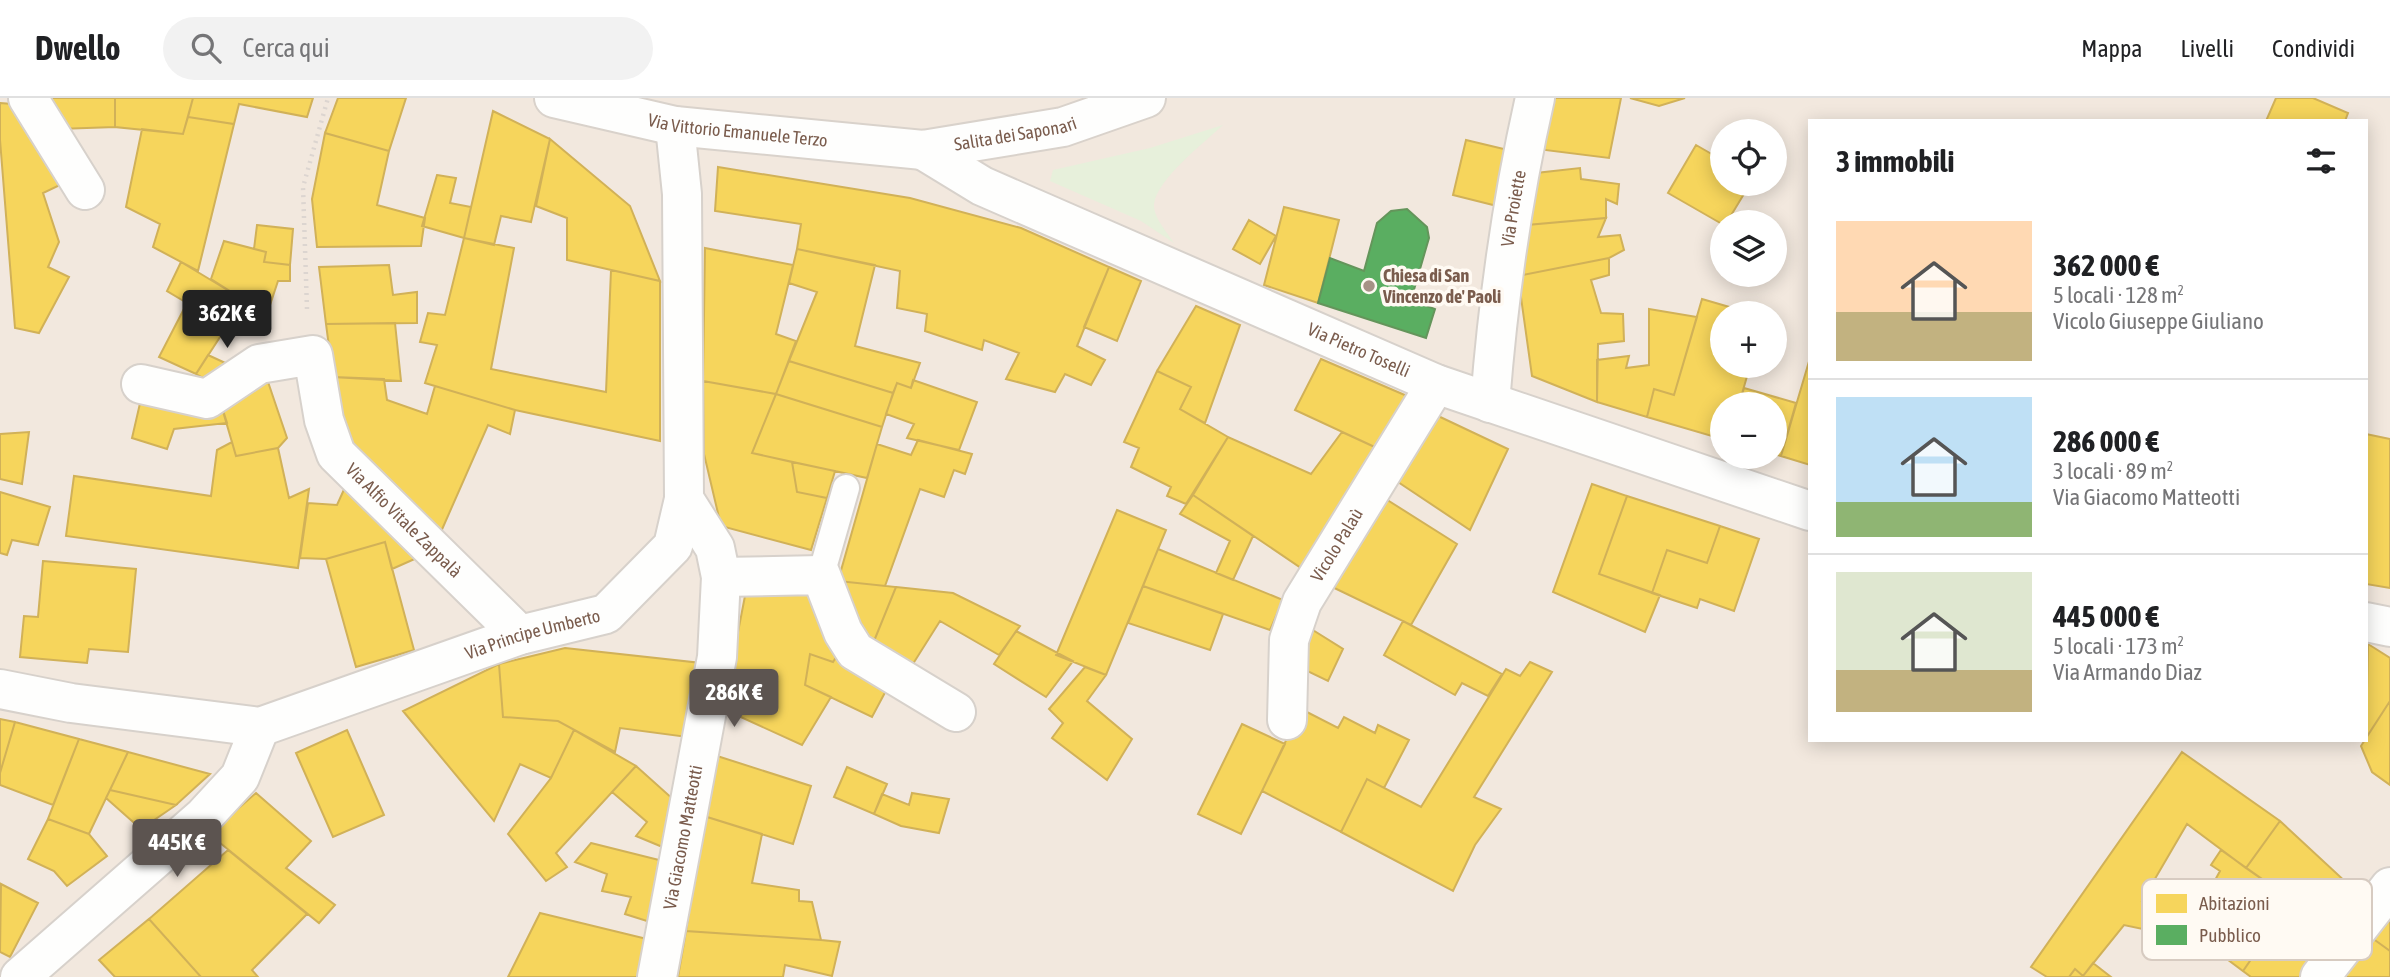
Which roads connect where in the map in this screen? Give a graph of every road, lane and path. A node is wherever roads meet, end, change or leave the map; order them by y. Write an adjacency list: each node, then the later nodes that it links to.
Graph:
1 (28, 98): 8 (street)
2 (328, 98): 9 (path)
3 (554, 98): 6 (street, Via Vittorio Emanuele Terzo)
4 (1146, 98): 7 (street, Salita dei Saponari)
5 (1535, 98): 12 (street, Via Proiette)
6 (675, 126): 7 (street, Via Vittorio Emanuele Terzo); 14 (street, Via Principe Umberto)
7 (923, 150): 11 (street, Via Pietro Toselli)
8 (85, 190)
9 (313, 355): 10 (street); 20 (street, Via Alfio Vitale Zappalà)
10 (141, 384)
11 (1436, 384): 12 (street, Via Pietro Toselli); 23 (street, Vicolo Palaù)
12 (1490, 403): 15 (street, Via Pietro Toselli)
13 (846, 488): 16 (lane)
14 (684, 499): 17 (street, Via Giacomo Matteotti); 20 (street, Via Principe Umberto)
15 (1808, 509)
16 (821, 575): 17 (street); 22 (street)
17 (721, 577): 29 (street, Via Giacomo Matteotti)
18 (2368, 622): 19 (street)
19 (2390, 627)
20 (520, 635): 24 (street, Via Principe Umberto)
21 (0, 689): 24 (street, Via Principe Umberto)
22 (956, 712)
23 (1287, 720)
24 (260, 727): 28 (street)
25 (2390, 887): 26 (street)
26 (2372, 910)
27 (2333, 960): 30 (street)
28 (20, 977)
29 (657, 977)
30 (2320, 977)

